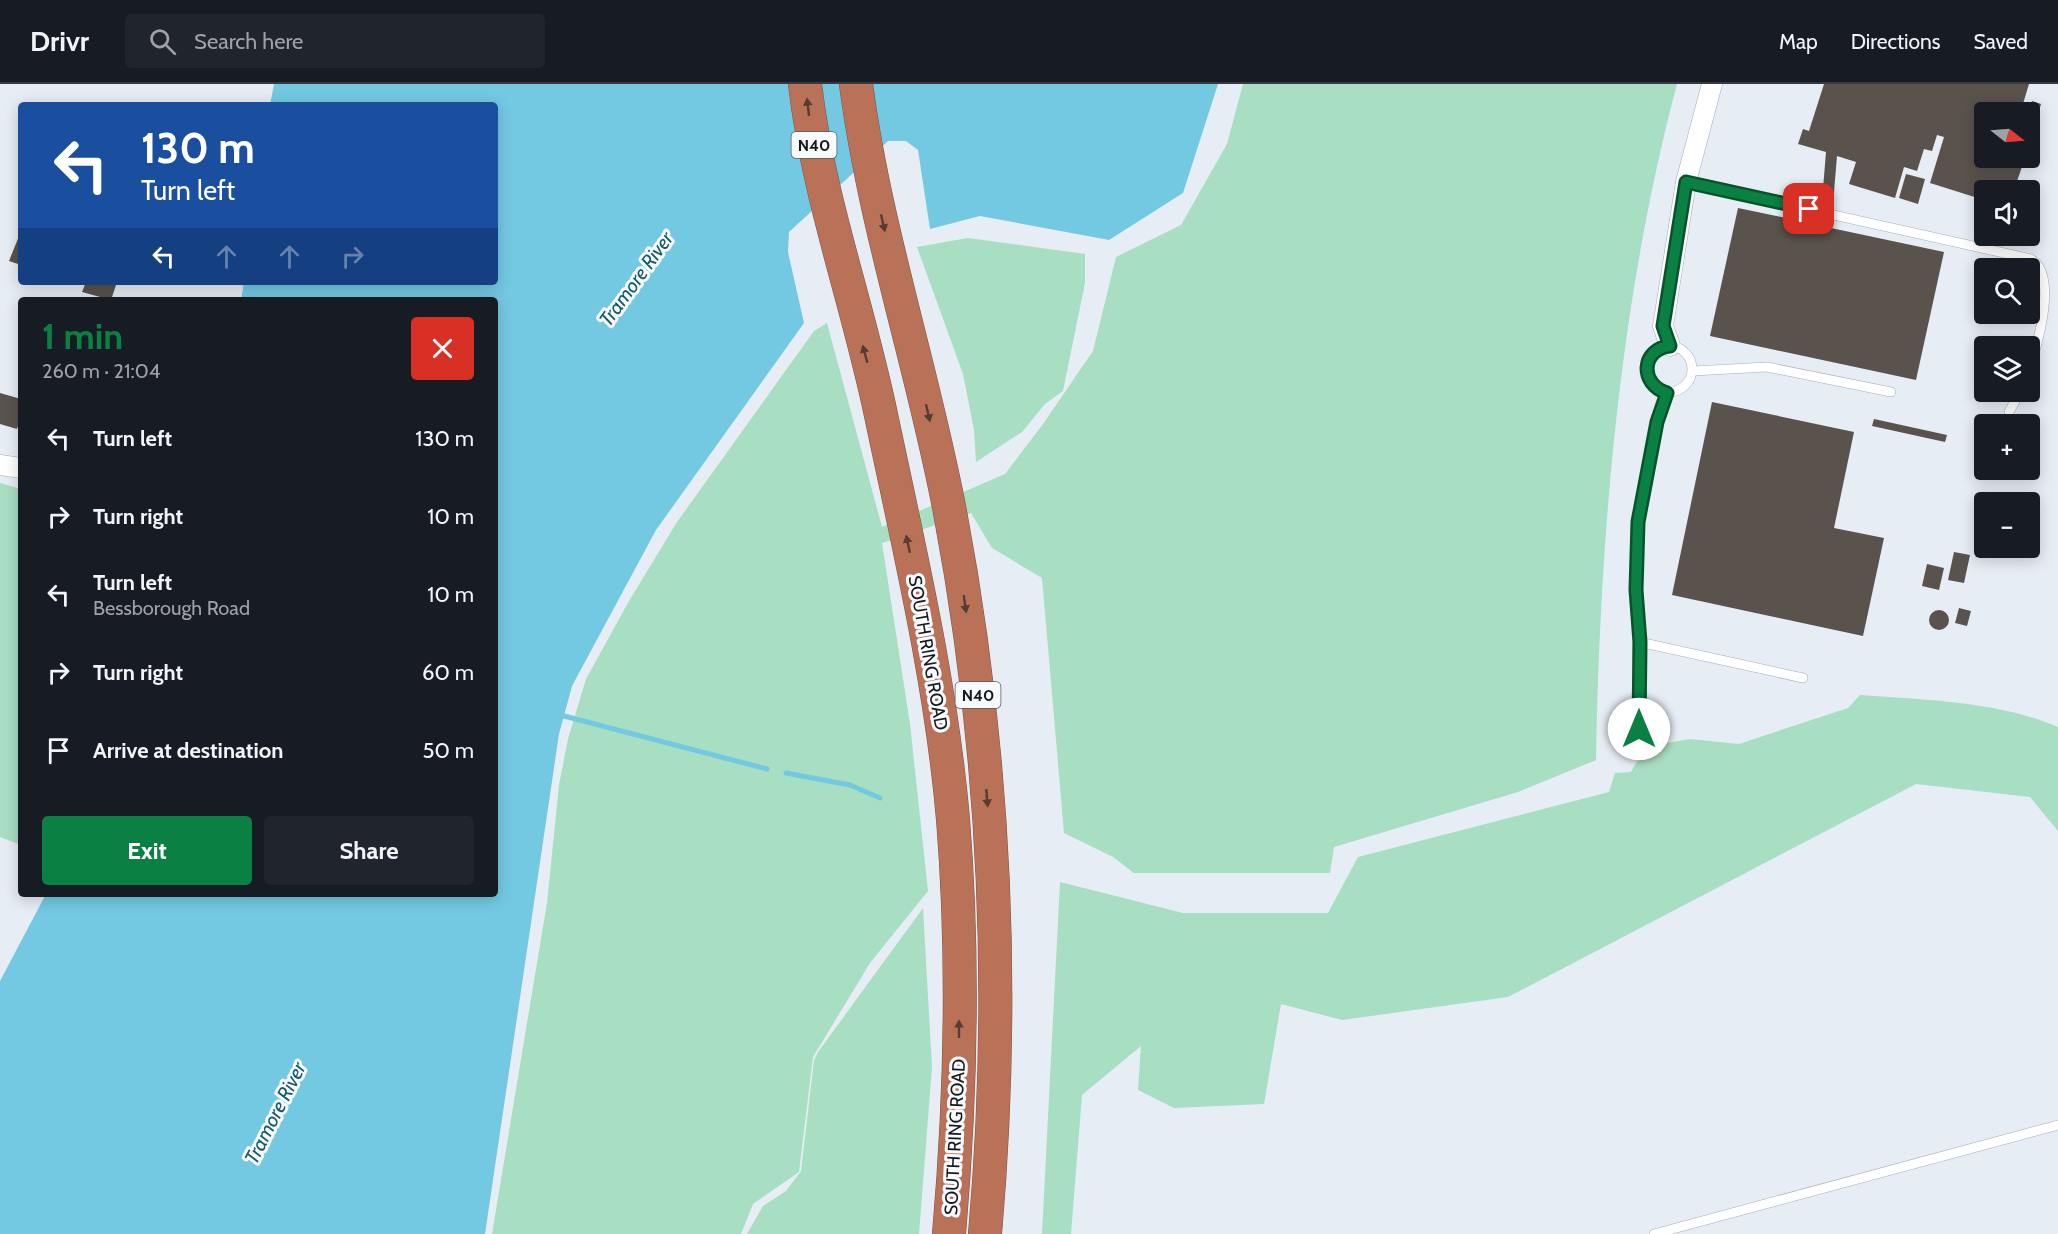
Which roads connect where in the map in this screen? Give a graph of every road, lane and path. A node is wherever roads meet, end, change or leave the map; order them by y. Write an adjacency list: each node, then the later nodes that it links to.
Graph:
1 (805, 84): 18 (highway, SOUTH RING ROAD / N40, one-way to 1)
2 (856, 84): 19 (highway, SOUTH RING ROAD / N40, one-way to 19)
3 (1712, 84): 4 (street)
4 (1686, 182): 5 (lane); 6 (street)
5 (2037, 336)
6 (1670, 346): 7 (lane); 9 (lane)
7 (1693, 371): 8 (lane); 9 (lane)
8 (1891, 392)
9 (1667, 393): 14 (lane)
10 (2014, 402): 11 (lane)
11 (2009, 412)
12 (0, 465): 13 (street)
13 (18, 468)
14 (1640, 642): 15 (lane); 16 (lane)
15 (1803, 678)
16 (1639, 729)
17 (2058, 1125): 20 (lane)
18 (949, 1234)
19 (985, 1234)
20 (1653, 1234)

